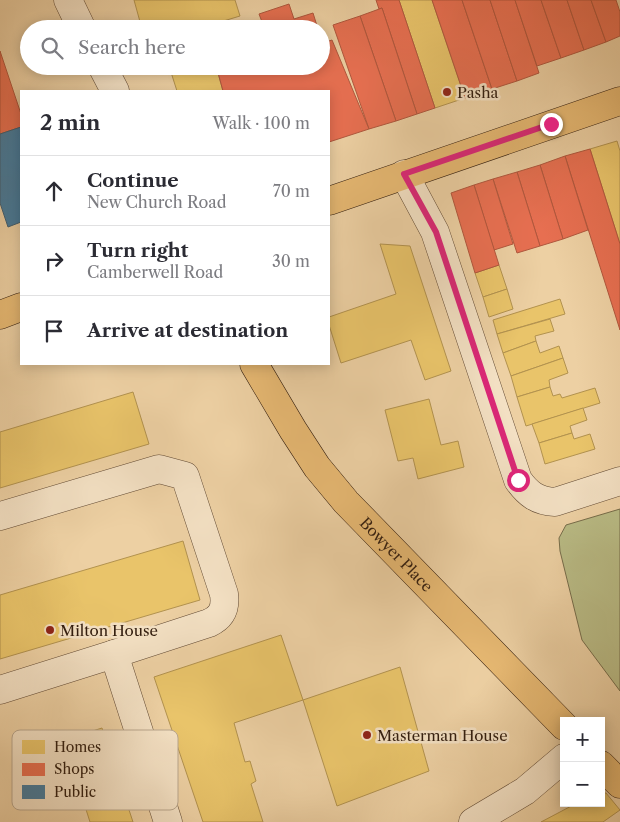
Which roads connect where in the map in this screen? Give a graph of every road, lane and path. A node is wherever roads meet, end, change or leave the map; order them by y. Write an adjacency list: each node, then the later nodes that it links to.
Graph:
1 (68, 0): 2 (street)
2 (78, 20)
3 (107, 75): 4 (street)
4 (114, 90)
5 (620, 101): 6 (main road)
6 (404, 174): 7 (main road); 11 (street)
7 (330, 200)
8 (20, 307): 9 (main road)
9 (0, 315)
10 (255, 365): 15 (main road, Bowyer Place)
11 (620, 481)
12 (0, 516): 13 (street)
13 (114, 654): 14 (street); 16 (street)
14 (0, 690)
15 (560, 722)
16 (138, 730)
17 (560, 761): 22 (street)
18 (605, 768): 19 (main road)
19 (620, 784)
20 (164, 810): 21 (street)
21 (168, 822)
22 (473, 822)

